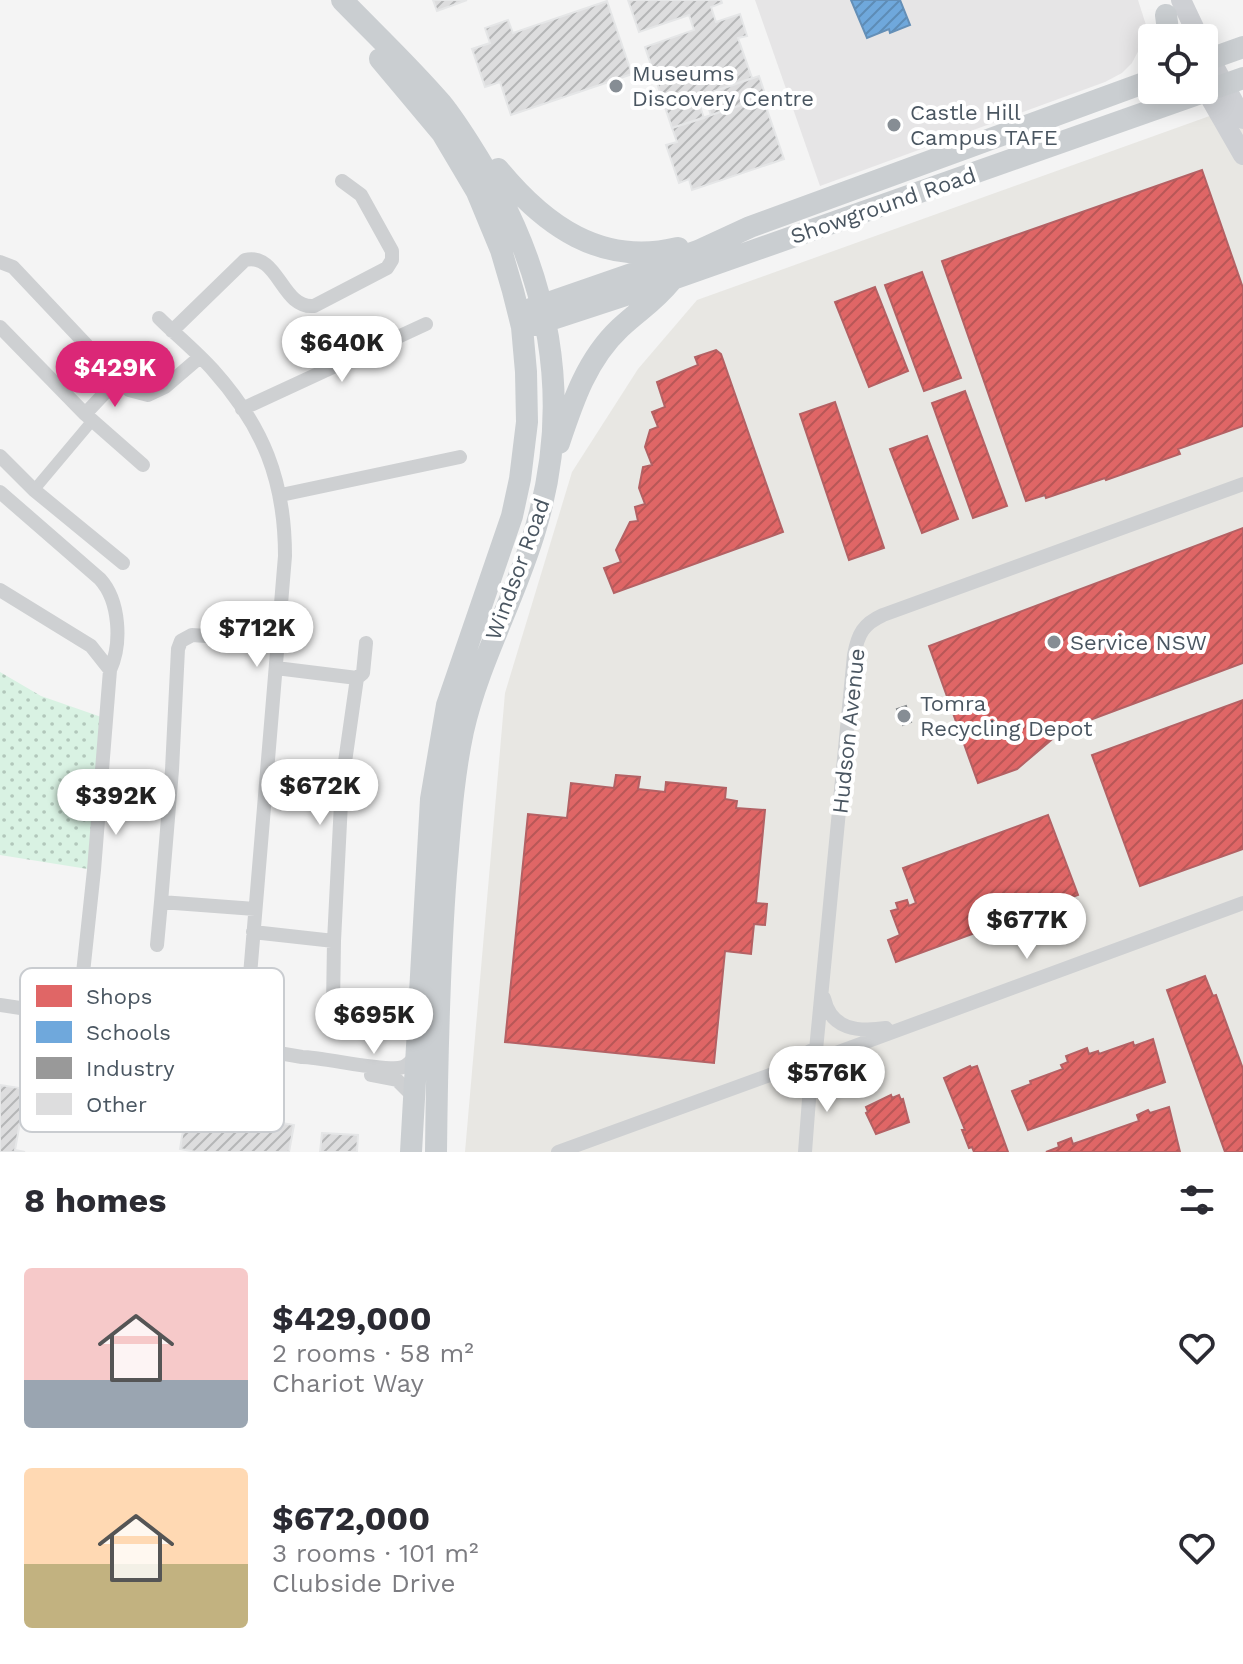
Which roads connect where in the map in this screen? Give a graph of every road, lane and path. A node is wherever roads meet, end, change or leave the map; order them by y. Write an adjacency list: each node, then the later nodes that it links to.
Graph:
1 (324, 0): 16 (main road, Windsor Road)
2 (342, 0): 7 (main road, Windsor Road)
3 (1243, 47): 4 (main road)
4 (1218, 53)
5 (1138, 84): 11 (main road, Showground Road)
6 (1219, 86): 8 (main road); 9 (main road); 13 (main road, Showground Road)
7 (442, 104): 11 (main road); 14 (main road, Windsor Road)
8 (1243, 119)
9 (1243, 155)
10 (342, 181): 19 (street)
11 (750, 227): 14 (main road, Showground Road)
12 (0, 262): 21 (street)
13 (671, 280): 14 (main road, Showground Road); 27 (main road)
14 (545, 314): 16 (main road, Showground Road); 27 (main road, Windsor Road)
15 (159, 318): 19 (street)
16 (520, 320): 54 (main road, Windsor Road)
17 (426, 324): 22 (street)
18 (0, 327): 23 (street)
19 (172, 331): 20 (street)
20 (200, 357): 21 (street); 22 (street)
21 (118, 379): 23 (street)
22 (242, 409): 31 (street)
23 (88, 418): 26 (street); 29 (street)
24 (0, 456): 29 (street)
25 (460, 457): 31 (street)
26 (143, 465)
27 (549, 472): 59 (main road, Windsor Road)
28 (1243, 484): 47 (street, Hudson Avenue)
29 (34, 490): 32 (street)
30 (0, 492): 37 (street)
31 (281, 495): 34 (street)
32 (123, 563)
33 (0, 590): 37 (street)
34 (279, 641): 36 (street); 39 (street)
35 (366, 643): 38 (street)
36 (276, 668): 38 (street); 41 (street)
37 (110, 670): 45 (street)
38 (357, 678): 43 (street)
39 (161, 902): 41 (street); 44 (street)
40 (1243, 903): 51 (street)
41 (255, 909): 42 (street)
42 (253, 932): 43 (street); 46 (street)
43 (334, 941): 49 (street)
44 (157, 945)
45 (84, 968)
46 (250, 968)
47 (822, 990): 51 (street); 52 (street, Hudson Avenue)
48 (0, 1005): 50 (street)
49 (333, 1006)
50 (20, 1008)
51 (911, 1025): 52 (street)
52 (821, 1053): 56 (street); 56 (street)
53 (284, 1054): 55 (street)
54 (417, 1055): 55 (street); 57 (main road, Windsor Road)
55 (302, 1057): 57 (street)
56 (807, 1068): 60 (street); 61 (street)
57 (414, 1098): 58 (main road, Windsor Road)
58 (411, 1152)
59 (436, 1152)
60 (558, 1152)
61 (805, 1152)

